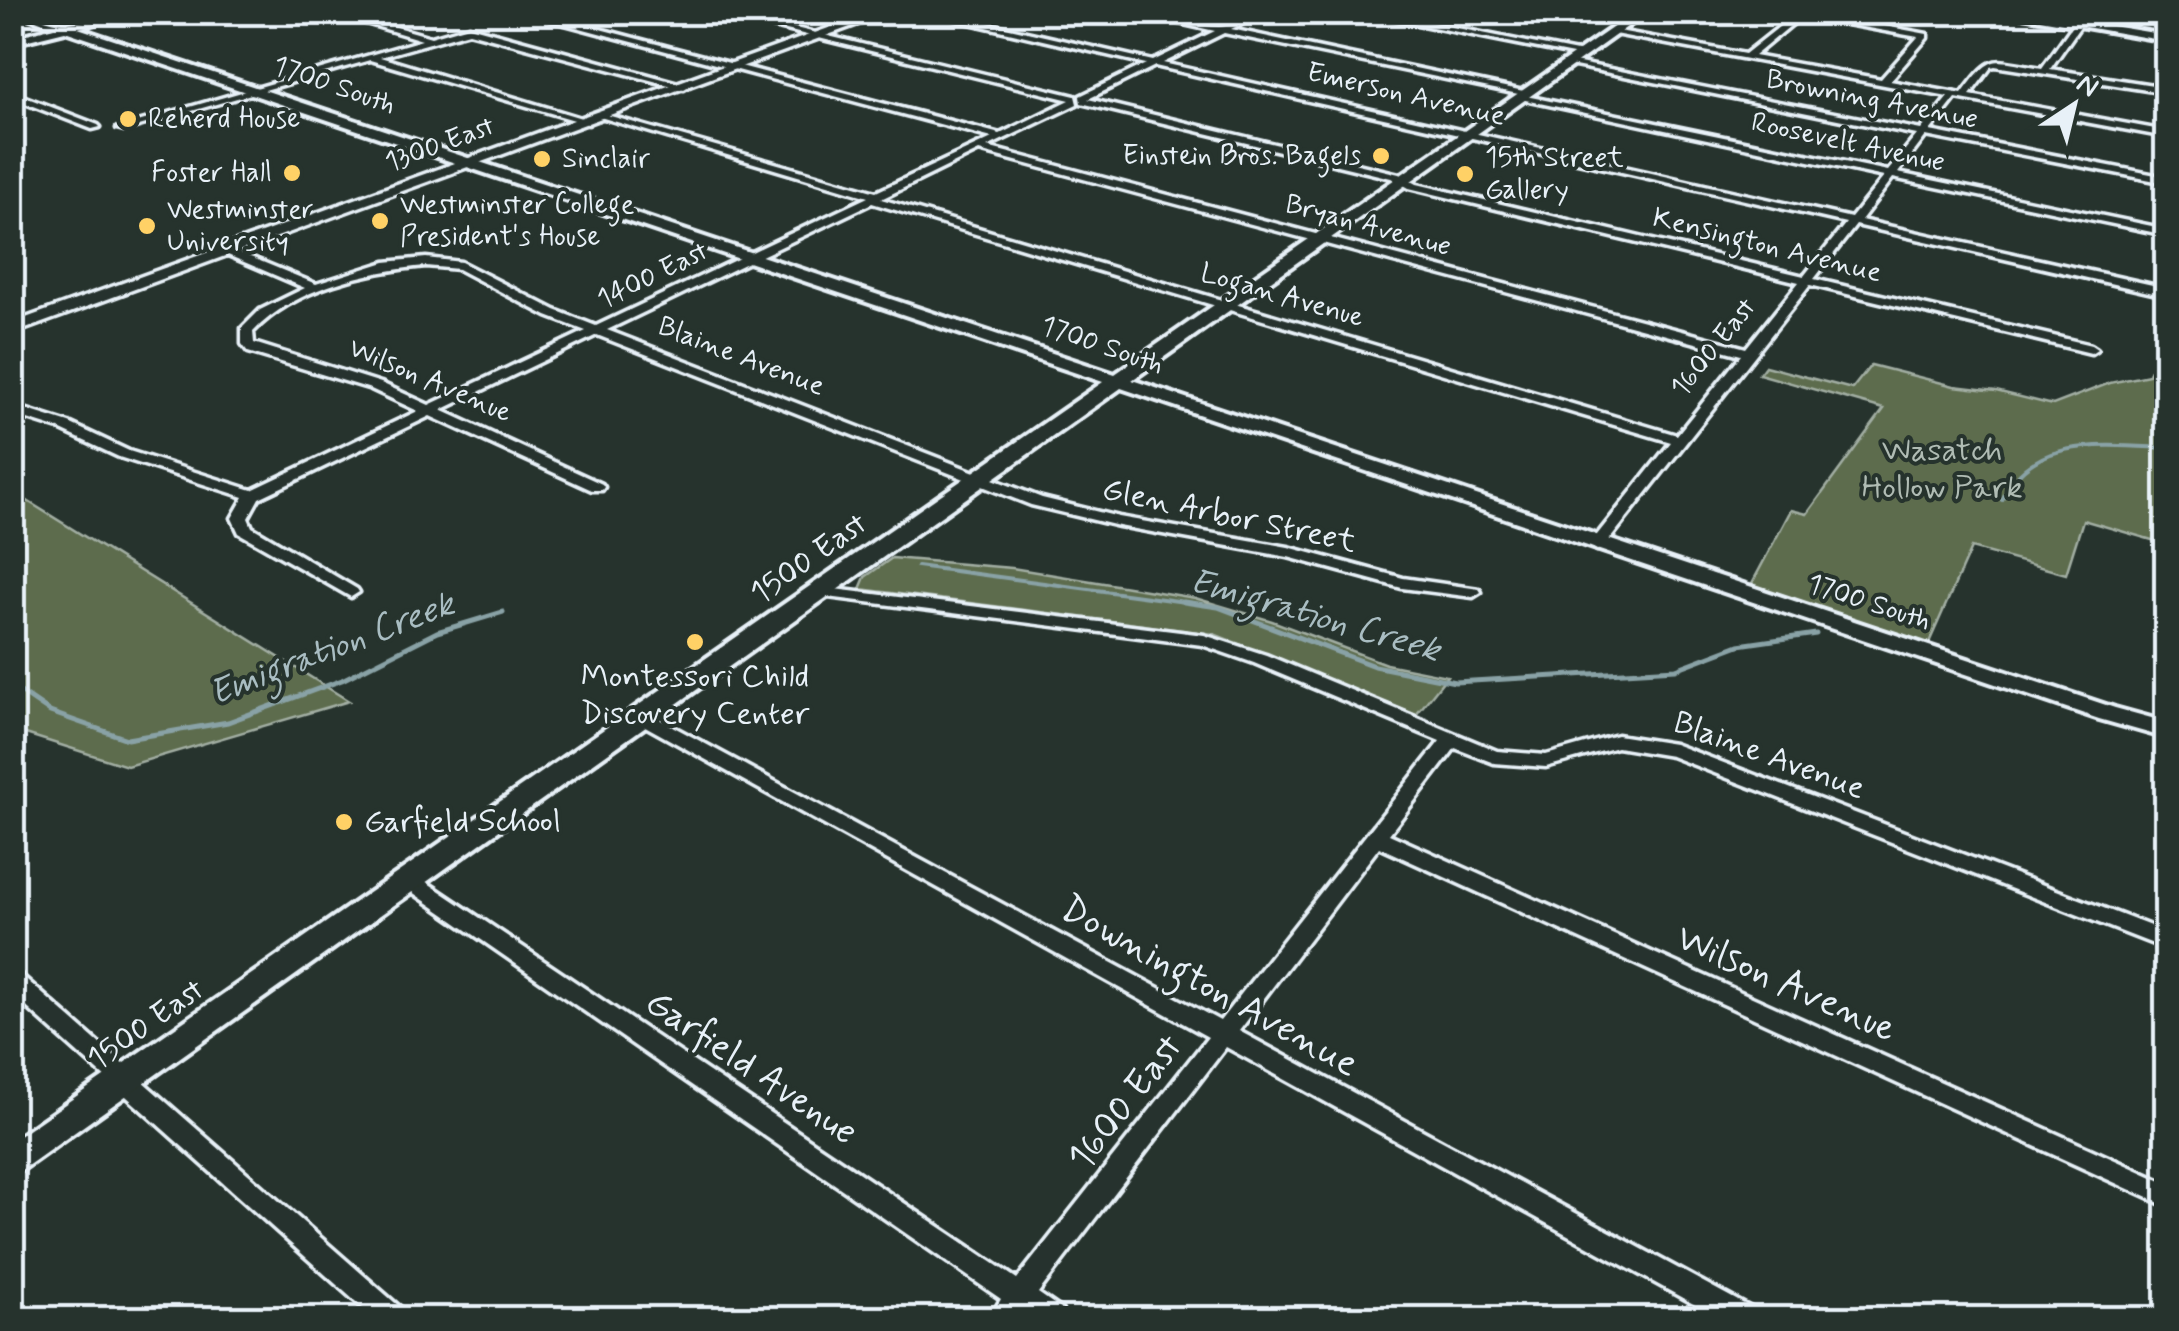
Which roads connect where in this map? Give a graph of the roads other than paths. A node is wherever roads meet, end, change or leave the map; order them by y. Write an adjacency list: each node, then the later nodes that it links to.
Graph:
1 (20, 12): 17 (street, 1700 South)
2 (128, 12): 17 (street)
3 (333, 12): 22 (street)
4 (524, 12): 29 (street)
5 (717, 12): 20 (street, Kensington Avenue)
6 (885, 12): 20 (main road, 1300 East)
7 (926, 12): 27 (street, Emerson Avenue)
8 (1134, 12): 18 (street, Roosevelt Avenue)
9 (1262, 12): 18 (street, 1400 East)
10 (1361, 12): 24 (street)
11 (1598, 12): 15 (street)
12 (2004, 12): 16 (street)
13 (2086, 12): 16 (street)
14 (1796, 14): 26 (street); 31 (street)
15 (1638, 16): 19 (street, 1500 East)
16 (2077, 24): 21 (street); 30 (street)
17 (66, 28): 23 (street); 34 (street, 1700 South)
18 (1223, 31): 27 (street, 1400 East); 36 (street, Roosevelt Avenue)
19 (1614, 33): 24 (street, 1500 East); 26 (street)
20 (818, 37): 29 (main road, 1300 East); 38 (street, Kensington Avenue)
21 (2166, 38)
22 (429, 40): 25 (street); 32 (street)
23 (12, 41)
24 (1583, 54): 28 (street, 1500 East)
25 (370, 57): 34 (street); 40 (street)
26 (1747, 57): 31 (street)
27 (1154, 64): 38 (street, 1400 East); 45 (street, Emerson Avenue)
28 (1569, 64): 36 (street, 1500 East); 43 (street, Browning Avenue)
29 (734, 67): 32 (main road, 1300 East); 46 (street)
30 (2045, 70): 33 (street); 37 (street, 1600 East)
31 (1884, 82): 37 (street)
32 (684, 86): 39 (main road, 1300 East)
33 (2166, 90)
34 (254, 91): 42 (street); 48 (street, 1700 South)
35 (12, 95): 41 (street)
36 (1524, 96): 45 (street, 1500 East); 49 (street, Roosevelt Avenue)
37 (1959, 96): 43 (street, 1600 East); 44 (street)
38 (1078, 99): 46 (street, 1400 East); 50 (street, Kensington Avenue)
39 (603, 115): 40 (main road, 1300 East); 52 (street, Logan Avenue)
40 (585, 122): 48 (main road, 1300 East)
41 (96, 127)
42 (122, 128)
43 (1923, 133): 49 (street, 1600 East); 51 (street, Browning Avenue)
44 (2166, 134)
45 (1469, 135): 50 (street, 1500 East); 53 (street, Emerson Avenue)
46 (1002, 136): 47 (street, 1400 East)
47 (978, 148): 52 (street, 1400 East); 55 (street, Bryan Avenue)
48 (468, 164): 56 (main road, 1300 East); 57 (street, 1700 South)
49 (1890, 174): 53 (street, 1600 East); 54 (street, Roosevelt Avenue)
50 (1403, 180): 55 (street, 1500 East); 58 (street, Kensington Avenue)
51 (2166, 180)
52 (874, 198): 57 (street, 1400 East); 61 (street, Logan Avenue)
53 (1852, 222): 58 (street, 1600 East); 60 (street, Emerson Avenue)
54 (2166, 232)
55 (1319, 239): 61 (street, 1500 East); 65 (street, Bryan Avenue)
56 (227, 251): 59 (street); 62 (main road, 1300 East)
57 (748, 258): 63 (street, 1400 East); 66 (street, 1700 South)
58 (1806, 281): 64 (street, Kensington Avenue); 65 (street, 1600 East)
59 (315, 288): 63 (street, Blaine Avenue); 68 (street, Wilson Avenue)
60 (2166, 292)
61 (1224, 305): 66 (street, 1500 East); 69 (street, Logan Avenue)
62 (12, 328)
63 (596, 330): 68 (street, 1400 East); 70 (street, Blaine Avenue)
64 (2091, 350)
65 (1746, 352): 69 (street, 1600 East)
66 (1114, 382): 70 (street, 1500 East); 73 (street, 1700 South)
67 (12, 409): 72 (street)
68 (430, 410): 71 (street, Wilson Avenue); 72 (street, 1400 East)
69 (1678, 440): 73 (street, 1600 East)
70 (976, 481): 75 (street, 1500 East); 76 (street, Glen Arbor Street)
71 (598, 487)
72 (253, 495): 74 (street)
73 (1598, 545): 78 (street, 1700 South)
74 (351, 592)
75 (818, 592): 77 (street, 1500 East); 79 (street, Blaine Avenue)
76 (1473, 592)
77 (642, 716): 81 (street, 1500 East); 84 (street, Downington Avenue)
78 (2166, 734)
79 (1451, 740): 80 (street, 1600 East); 82 (street, Blaine Avenue)
80 (1376, 837): 84 (street, 1600 East); 87 (street, Wilson Avenue)
81 (409, 880): 85 (street, 1500 East); 88 (street, Garfield Avenue)
82 (2166, 941)
83 (12, 980): 85 (street)
84 (1223, 1034): 88 (street, 1600 East); 92 (street, Downington Avenue)
85 (125, 1080): 86 (street, 1500 East); 89 (street)
86 (12, 1159)
87 (2166, 1194)
88 (1020, 1297): 90 (street, 1600 East); 91 (street, Garfield Avenue)
89 (393, 1318)
90 (1003, 1318)
91 (1052, 1318)
92 (1744, 1318)

